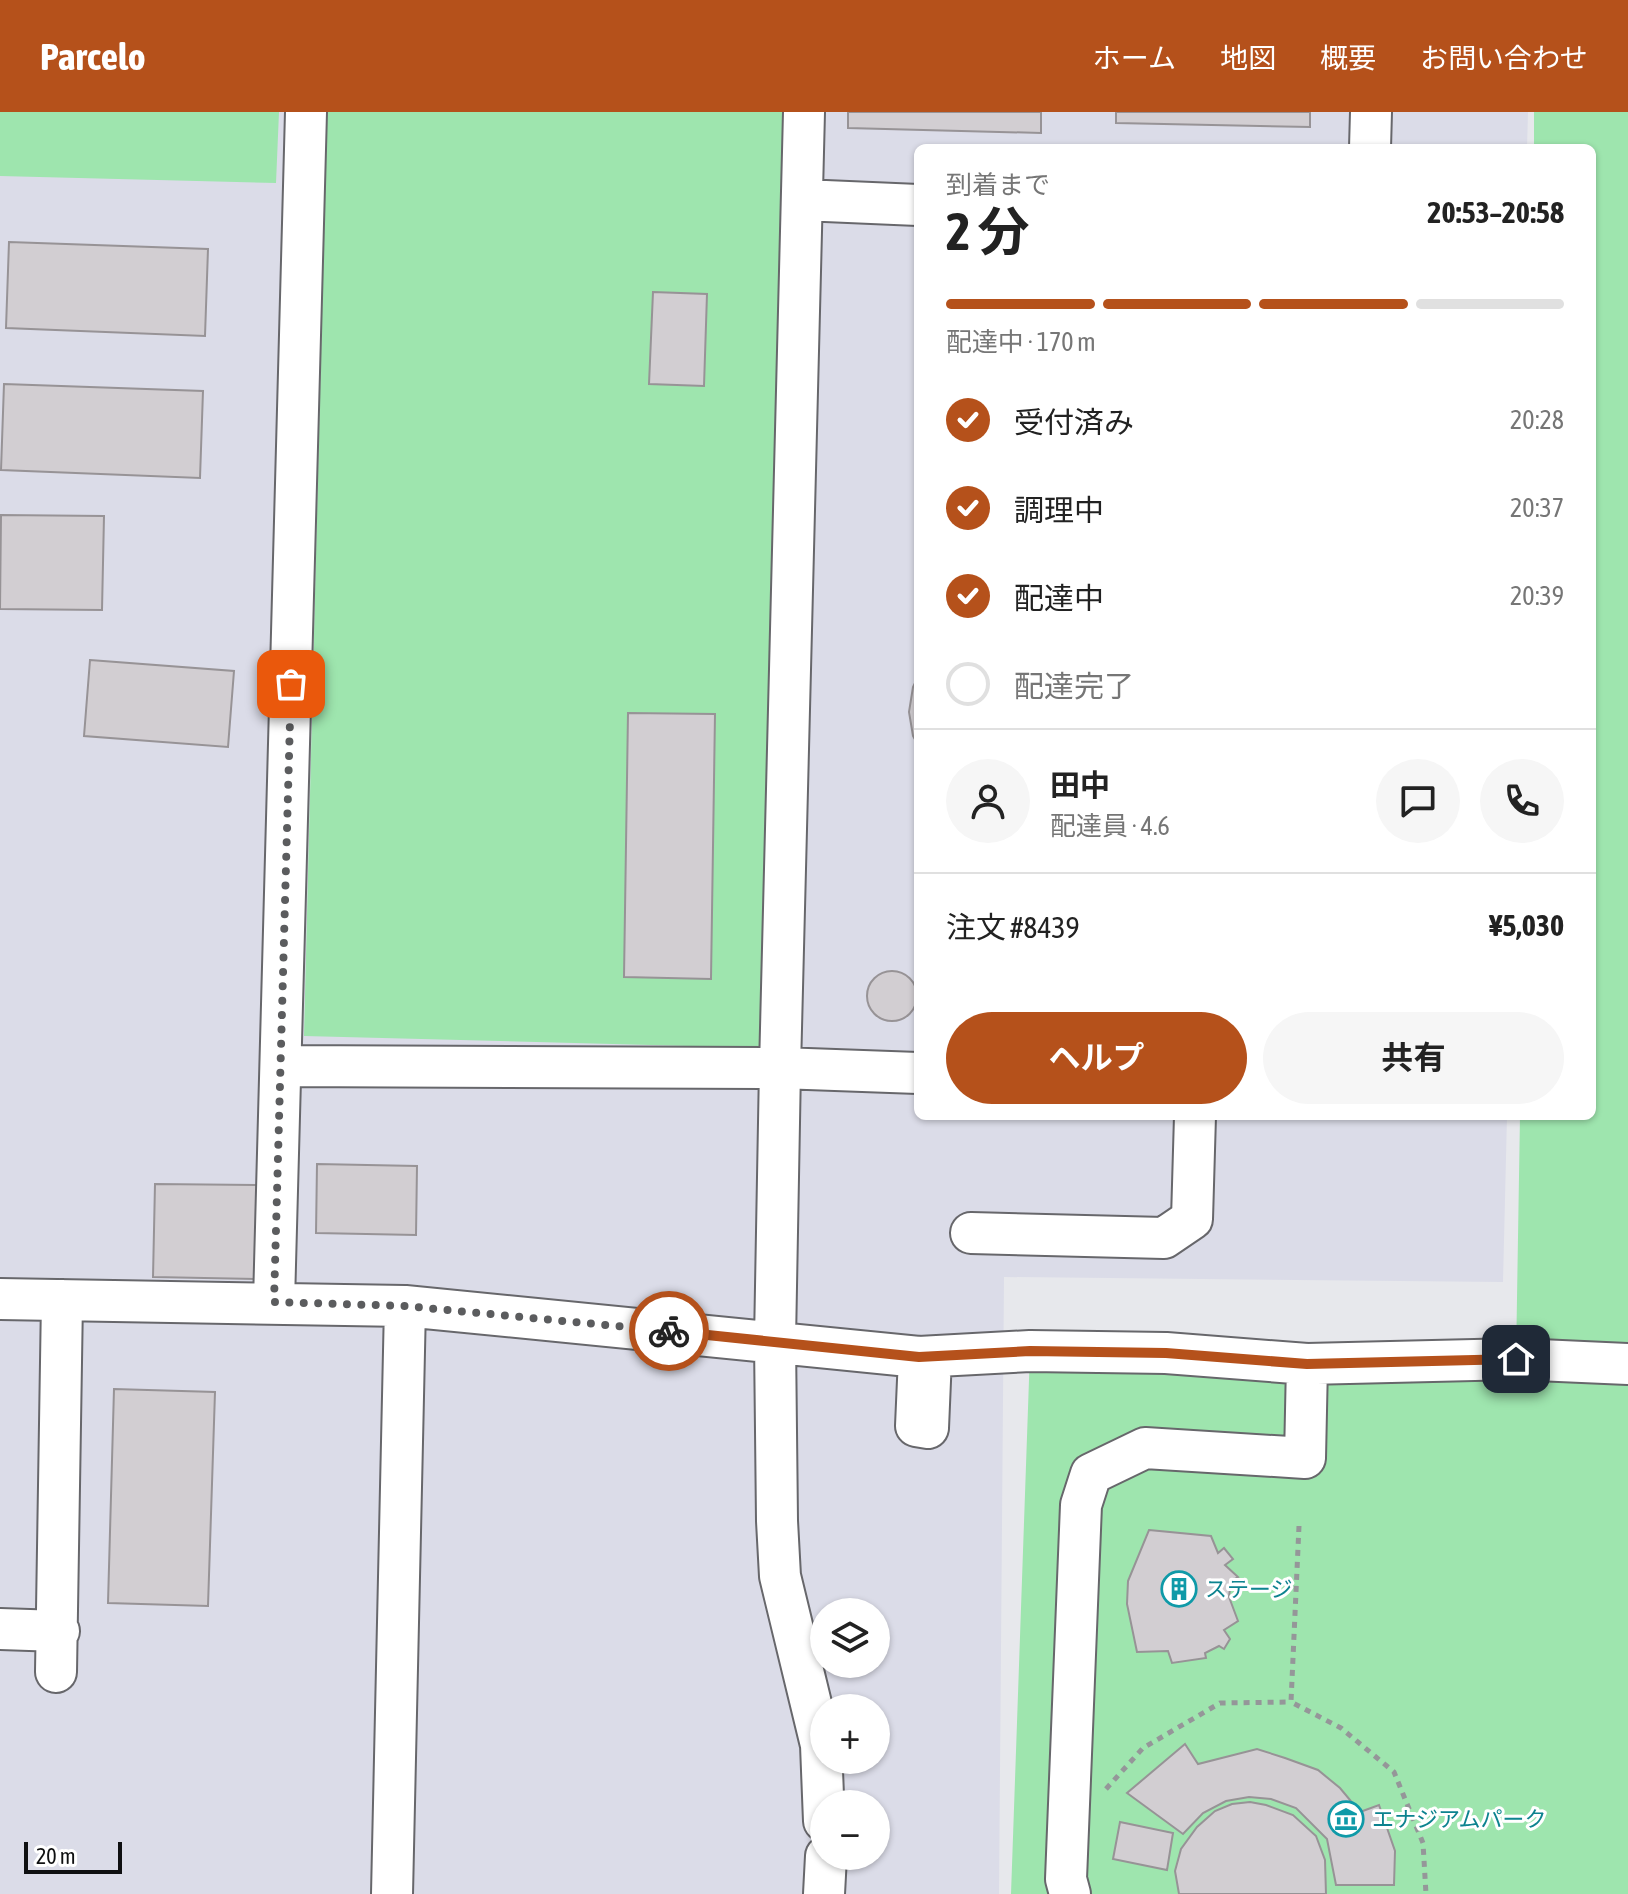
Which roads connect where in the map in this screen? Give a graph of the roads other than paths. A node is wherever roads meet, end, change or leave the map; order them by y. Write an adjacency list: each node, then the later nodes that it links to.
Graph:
1 (306, 112): 7 (street)
2 (804, 112): 5 (street)
3 (1371, 112): 4 (street)
4 (1370, 144)
5 (802, 200): 6 (street); 8 (street)
6 (914, 205)
7 (282, 1066): 8 (street); 14 (street)
8 (780, 1068): 9 (street); 16 (street)
9 (914, 1073)
10 (1195, 1120): 11 (street)
11 (971, 1233)
12 (0, 1299): 13 (street)
13 (62, 1300): 14 (street); 20 (street)
14 (274, 1302): 15 (street)
15 (405, 1306): 16 (street); 24 (street)
16 (775, 1341): 17 (street); 22 (street)
17 (1307, 1364): 18 (street); 26 (street)
18 (1628, 1364)
19 (0, 1629): 20 (street)
20 (59, 1631): 21 (street)
21 (56, 1672)
22 (823, 1790)
23 (825, 1870): 25 (street)
24 (392, 1894)
25 (824, 1894)
26 (1070, 1894)

